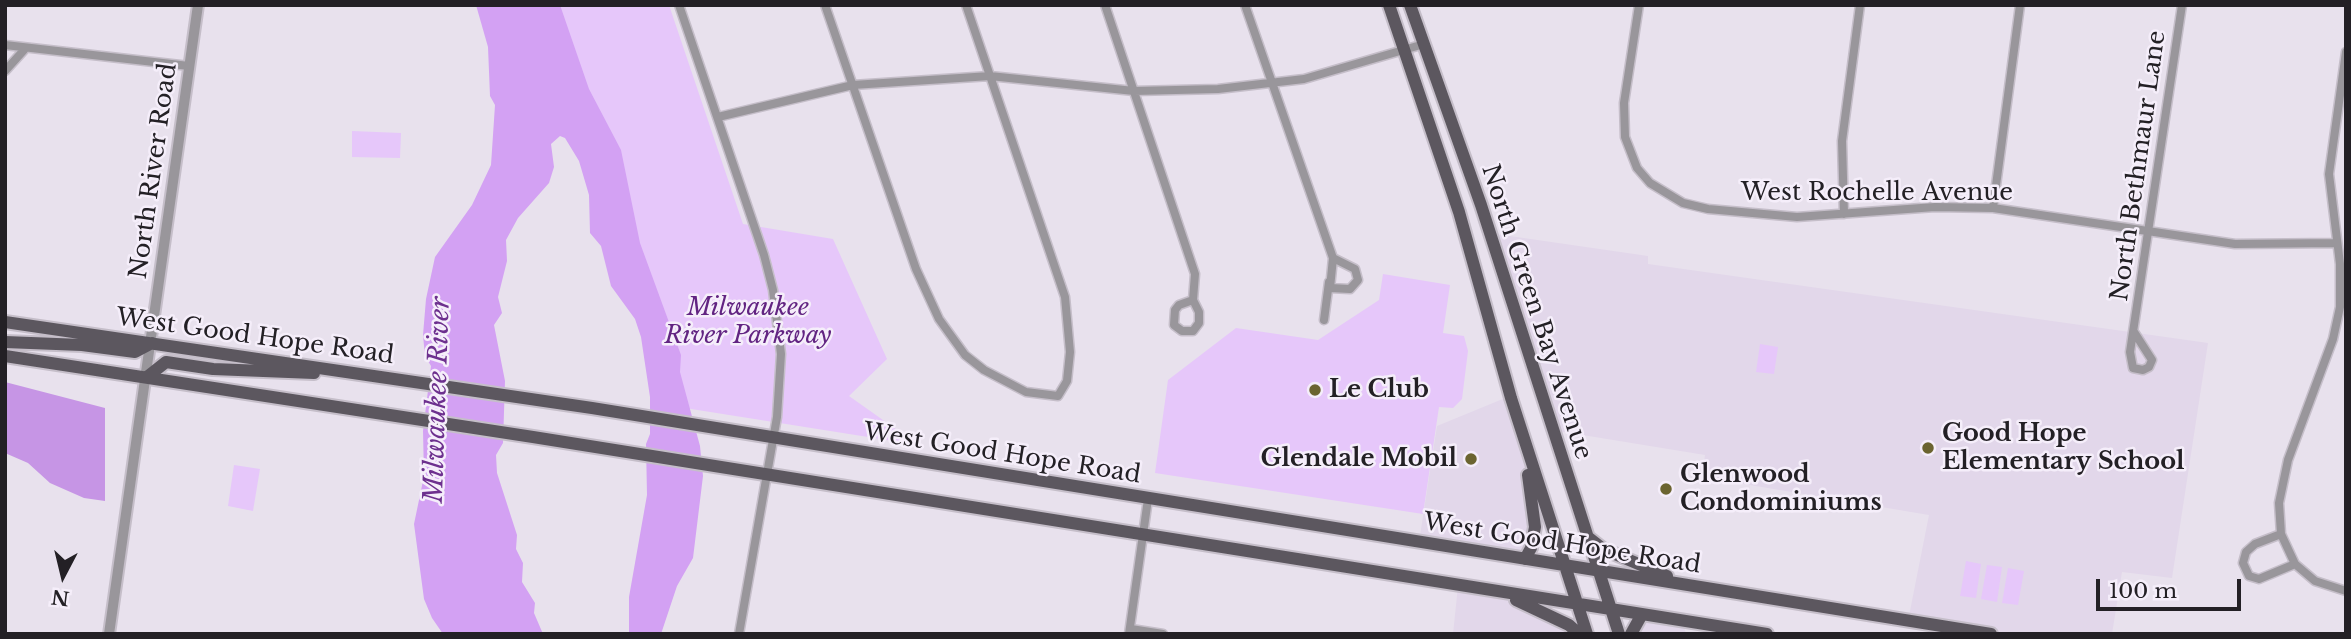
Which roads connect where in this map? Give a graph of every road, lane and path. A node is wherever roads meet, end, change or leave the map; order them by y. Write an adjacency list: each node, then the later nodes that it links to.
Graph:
1 (198, 5): 18 (street, North River Road)
2 (679, 5): 24 (street)
3 (825, 5): 22 (street)
4 (966, 5): 20 (street)
5 (1105, 5): 23 (street)
6 (1245, 5): 21 (street)
7 (1389, 5): 16 (main road, North Green Bay Avenue)
8 (1410, 5): 13 (main road, North Green Bay Avenue)
9 (1639, 5): 26 (street, West Rochelle Avenue)
10 (1860, 5): 26 (street)
11 (2020, 5): 25 (street)
12 (2182, 5): 27 (street, North Bethmaur Lane)
13 (1424, 44): 16 (street); 46 (main road, North Green Bay Avenue)
14 (5, 45): 15 (street)
15 (24, 50): 18 (street); 19 (street)
16 (1404, 51): 21 (street); 40 (main road, North Green Bay Avenue)
17 (2346, 52): 28 (street)
18 (189, 66): 36 (street, North River Road)
19 (5, 71)
20 (990, 76): 22 (street); 22 (street); 23 (street)
21 (1273, 83): 23 (street); 29 (street)
22 (853, 85): 24 (street)
23 (1135, 91): 31 (street)
24 (718, 117): 41 (street)
25 (1993, 208): 26 (street, West Rochelle Avenue); 27 (street, West Rochelle Avenue)
26 (1844, 214)
27 (2150, 231): 28 (street, West Rochelle Avenue); 34 (street, North Bethmaur Lane)
28 (2337, 243): 45 (street)
29 (1333, 258): 30 (street); 30 (street)
30 (1329, 282): 32 (street)
31 (1193, 300)
32 (1324, 320)
33 (5, 322): 36 (main road, West Good Hope Road)
34 (2134, 332)
35 (5, 342): 36 (main road)
36 (153, 343): 38 (main road, West Good Hope Road); 39 (street, North River Road)
37 (5, 356): 39 (main road)
38 (335, 371): 39 (main road); 41 (main road, West Good Hope Road)
39 (146, 377): 42 (main road); 58 (street, North River Road)
40 (1520, 427): 47 (main road); 49 (main road, North Green Bay Avenue)
41 (773, 438): 42 (street); 43 (main road, West Good Hope Road)
42 (765, 474): 44 (main road); 59 (street)
43 (1148, 499): 44 (street); 47 (main road, West Good Hope Road)
44 (1143, 533): 53 (main road); 57 (street)
45 (2281, 534): 48 (street); 48 (street)
46 (1588, 537): 50 (main road, North Green Bay Avenue); 51 (main road)
47 (1525, 559): 49 (main road, West Good Hope Road)
48 (2295, 564): 52 (street)
49 (1562, 565): 50 (main road, West Good Hope Road); 54 (main road, North Green Bay Avenue)
50 (1599, 570): 51 (main road, West Good Hope Road); 55 (main road, North Green Bay Avenue)
51 (1686, 585): 66 (main road, West Good Hope Road)
52 (2346, 591)
53 (1503, 593): 54 (main road); 61 (main road)
54 (1577, 606): 55 (main road); 62 (main road, North Green Bay Avenue)
55 (1614, 612): 56 (main road); 63 (main road, North Green Bay Avenue)
56 (1641, 615): 64 (main road); 65 (main road)
57 (1130, 631): 60 (street)
58 (109, 634)
59 (739, 634)
60 (1163, 634)
61 (1579, 634)
62 (1587, 634)
63 (1619, 634)
64 (1631, 634)
65 (1766, 634)
66 (1990, 634)

